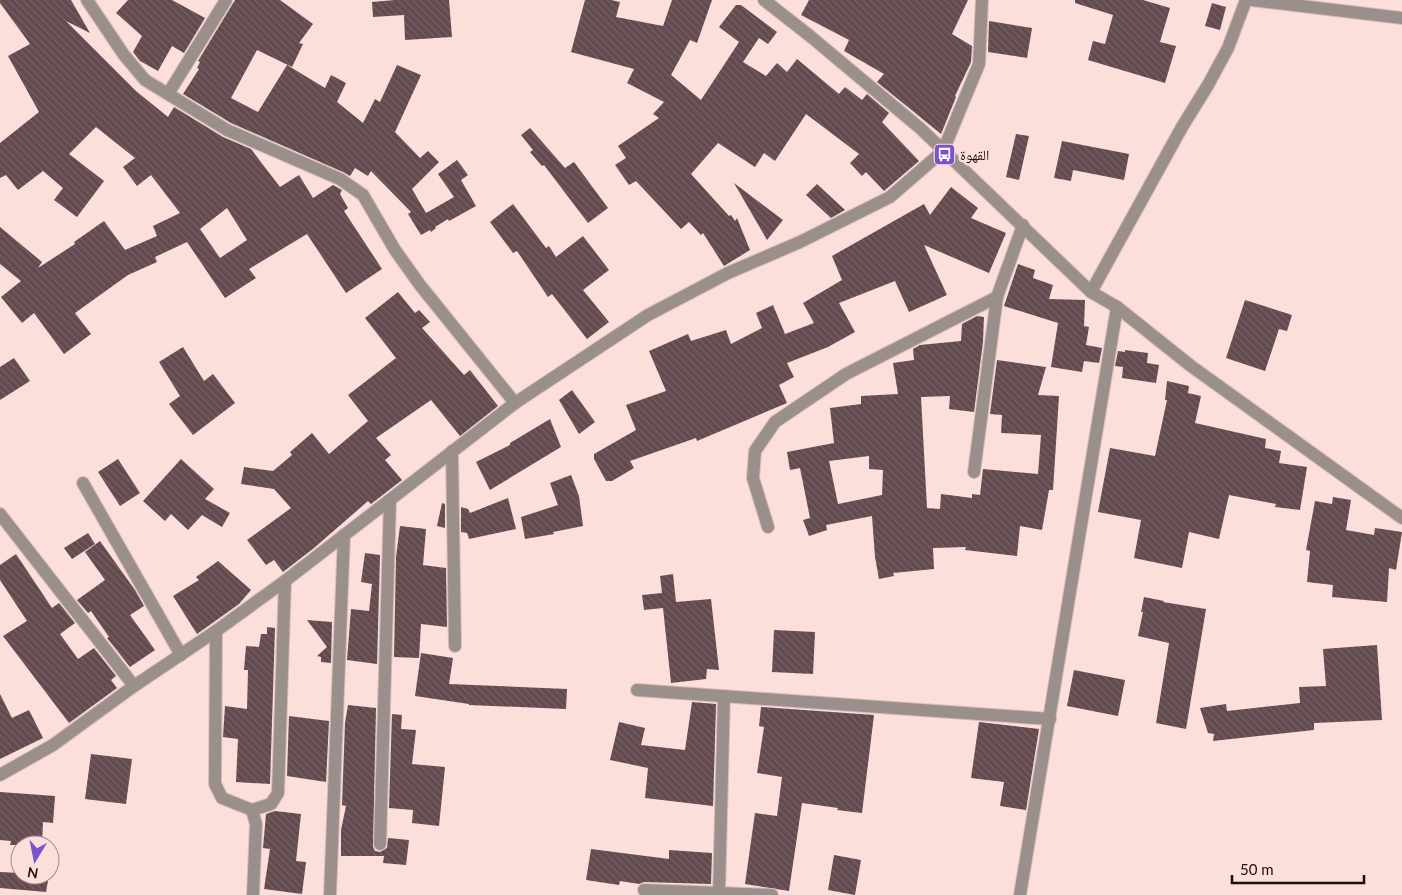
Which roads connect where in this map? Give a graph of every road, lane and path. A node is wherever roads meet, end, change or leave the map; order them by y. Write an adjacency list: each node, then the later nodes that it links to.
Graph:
1 (86, 0): 8 (street)
2 (226, 0): 8 (street)
3 (764, 0): 9 (street)
4 (982, 0): 9 (street)
5 (1246, 0): 11 (street)
6 (1251, 0): 7 (street)
7 (1402, 18)
8 (168, 94): 14 (street)
9 (943, 151): 10 (street); 14 (street)
10 (1023, 225): 11 (street); 12 (street)
11 (1091, 292): 13 (street)
12 (998, 297): 16 (street); 21 (street)
13 (1117, 308): 20 (street); 30 (street)
14 (514, 403): 15 (street)
15 (452, 452): 18 (street); 25 (street)
16 (974, 472)
17 (83, 482): 26 (street)
18 (390, 500): 22 (street); 33 (street)
19 (0, 514): 27 (street)
20 (1402, 518)
21 (768, 527)
22 (344, 535): 23 (street); 37 (street)
23 (285, 581): 24 (street); 32 (street)
24 (216, 631): 26 (street); 32 (street)
25 (455, 646)
26 (181, 655): 27 (street)
27 (134, 686): 31 (street)
28 (638, 690): 29 (street)
29 (724, 696): 30 (street); 35 (street)
30 (1050, 719): 39 (street)
31 (0, 775)
32 (252, 810): 36 (street)
33 (380, 844)
34 (644, 890): 35 (street)
35 (719, 893): 38 (street)
36 (253, 895)
37 (330, 895)
38 (772, 895)
39 (1020, 895)

